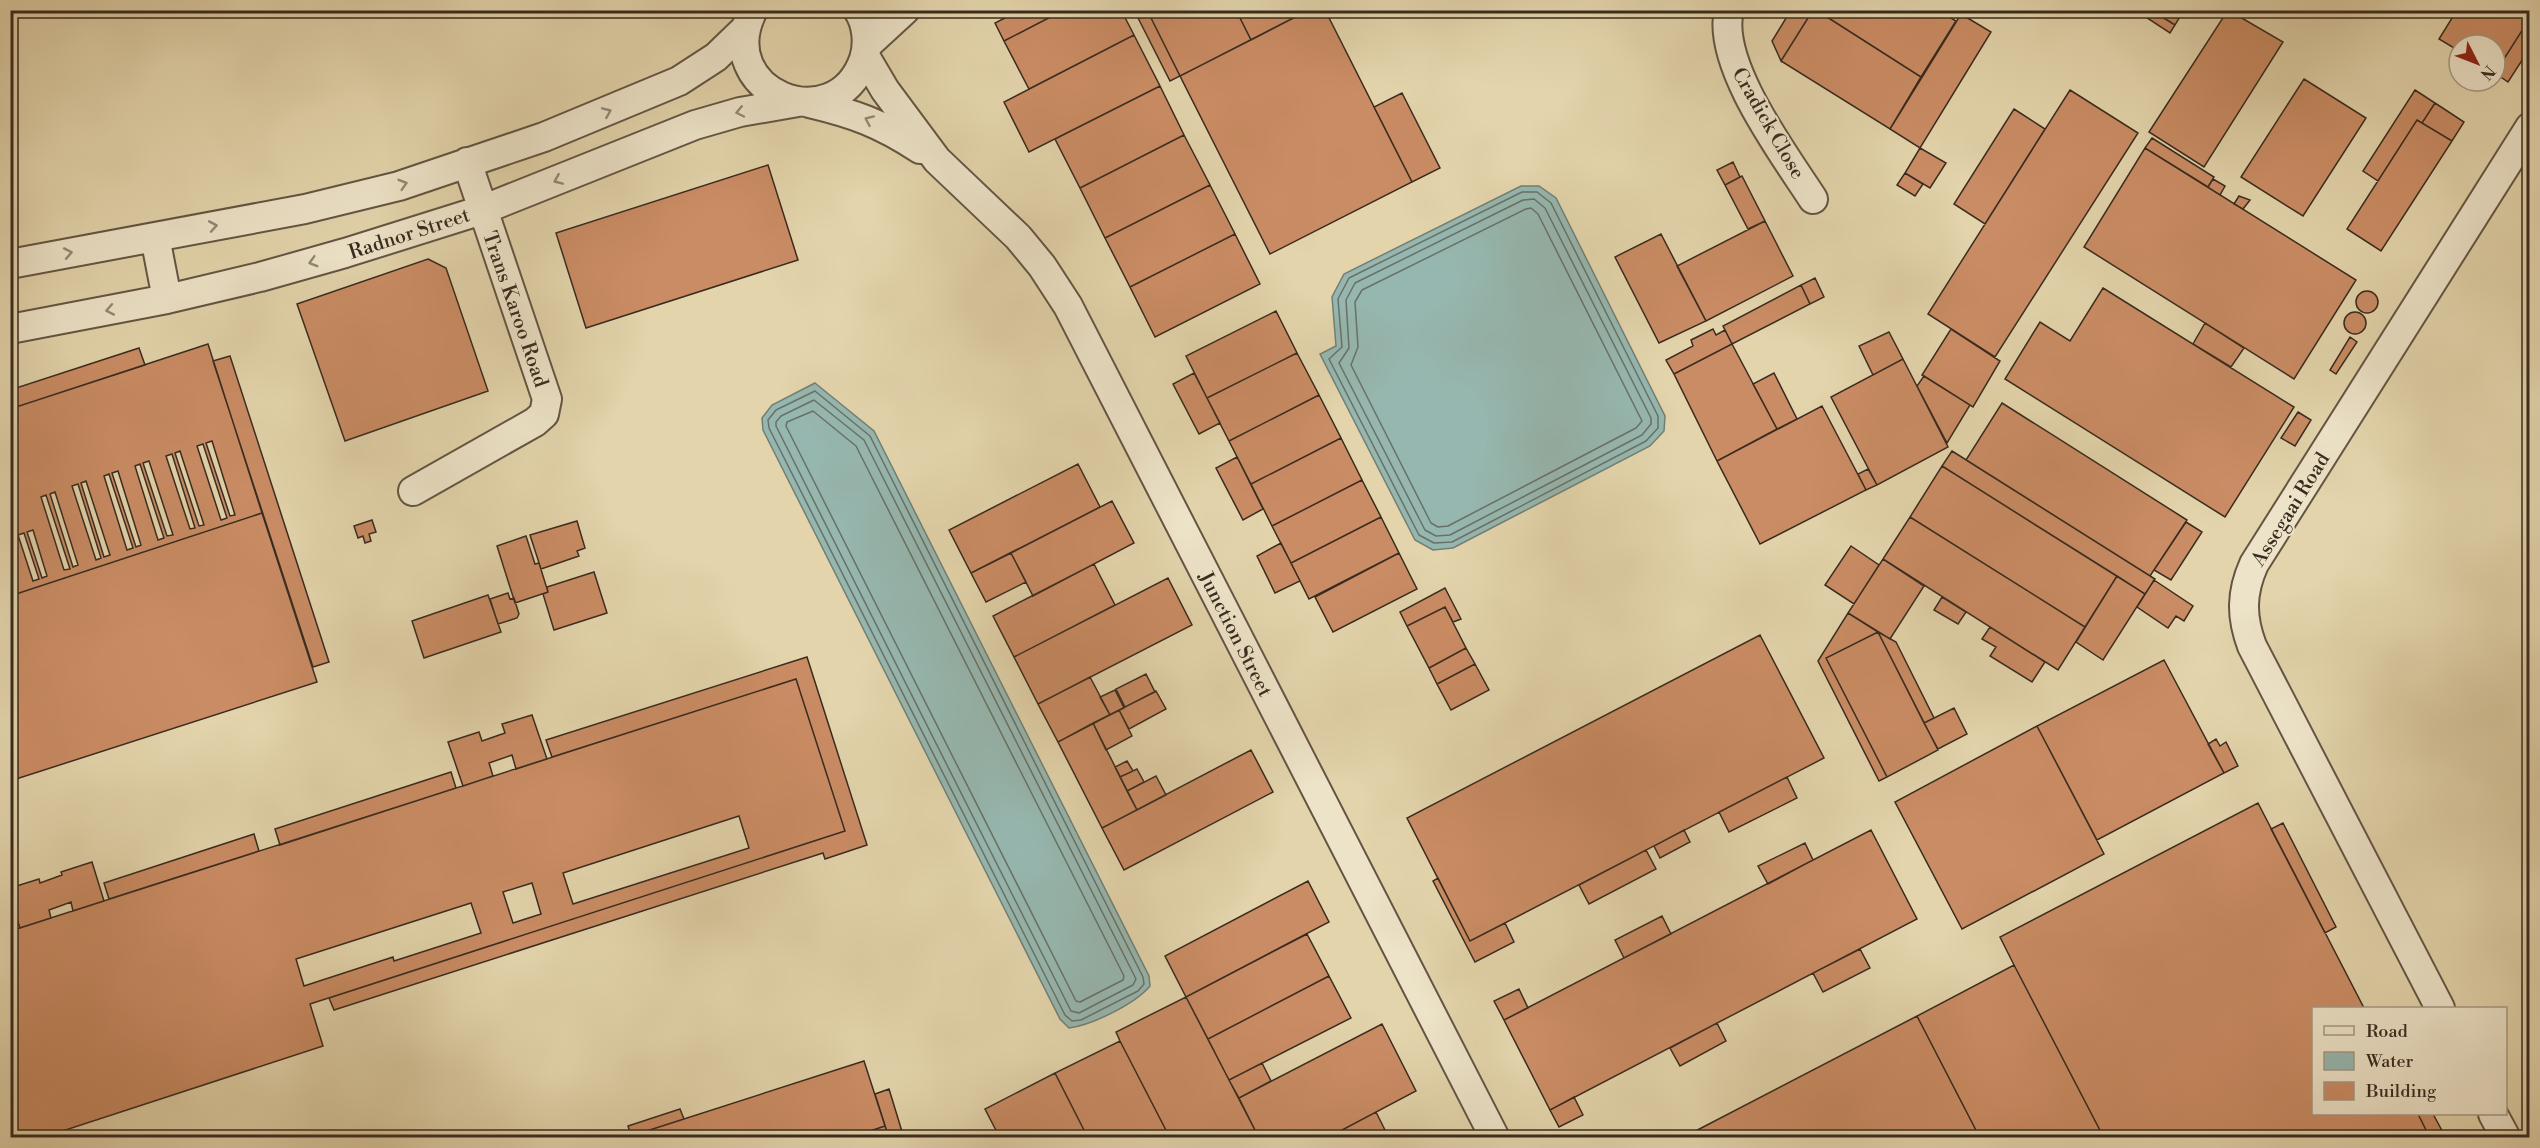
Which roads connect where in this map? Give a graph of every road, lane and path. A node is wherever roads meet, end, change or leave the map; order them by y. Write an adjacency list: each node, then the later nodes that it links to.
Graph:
1 (858, 10): 5 (street, Junction Street)
2 (905, 10): 5 (street)
3 (1729, 10): 10 (street, Cradick Close)
4 (746, 18): 6 (street, Junction Street); 9 (street, one-way to 4)
5 (866, 50): 6 (street, Radnor Street); 8 (street, Junction Street)
6 (800, 102): 8 (street, Junction Street, one-way to 6); 11 (street, Radnor Street, one-way to 11)
7 (2529, 127): 17 (street, Assegaai Road)
8 (937, 160): 19 (street, Junction Street)
9 (467, 162): 11 (street, Trans Karoo Road); 12 (street, one-way to 9)
10 (1813, 199)
11 (482, 210): 14 (street, Radnor Street, one-way to 14); 16 (street, Trans Karoo Road)
12 (155, 237): 13 (street, one-way to 12); 14 (street)
13 (10, 264)
14 (167, 299): 15 (street, Radnor Street, one-way to 15)
15 (10, 329)
16 (413, 491)
17 (2438, 1007)
18 (2494, 1115): 20 (street)
19 (1495, 1137)
20 (2506, 1137)

